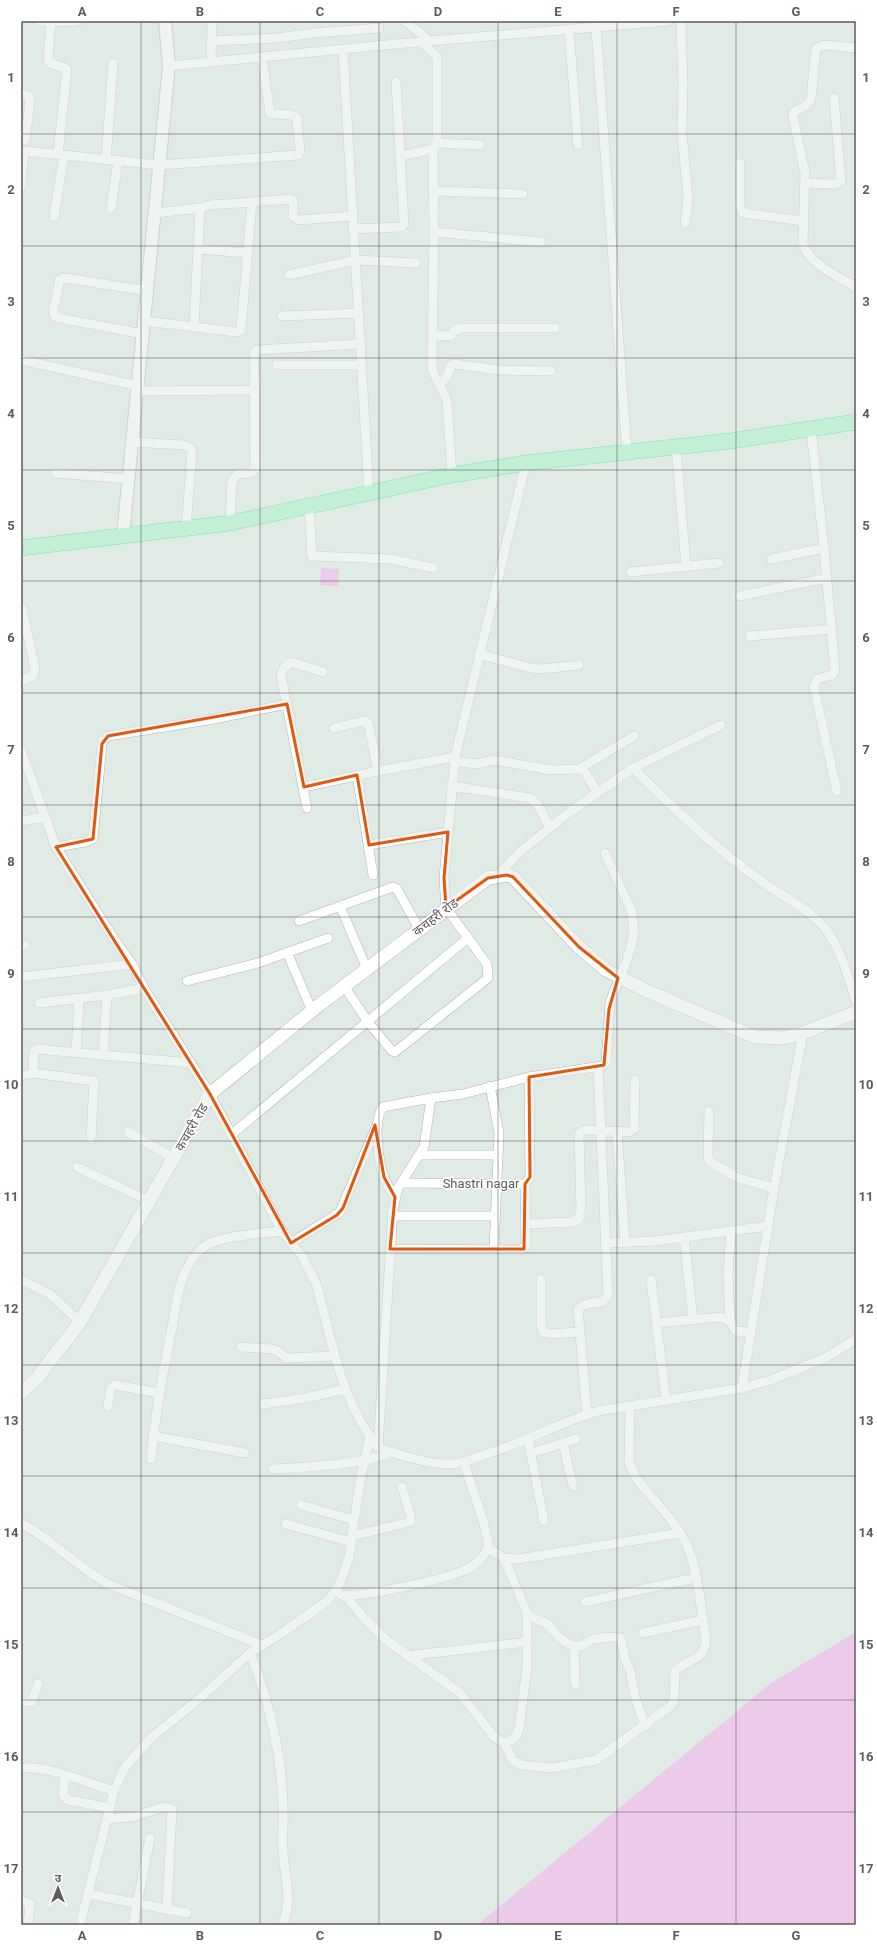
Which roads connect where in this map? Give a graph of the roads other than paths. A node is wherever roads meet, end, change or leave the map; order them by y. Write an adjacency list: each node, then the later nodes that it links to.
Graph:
1 (39, 21): 8 (street)
2 (77, 21): 8 (street)
3 (165, 21): 19 (street)
4 (212, 21): 12 (street)
5 (405, 21): 13 (street)
6 (668, 21): 10 (street)
7 (681, 21): 45 (street)
8 (51, 22): 28 (street)
9 (379, 28): 12 (street)
10 (596, 28): 11 (street); 75 (street)
11 (570, 29): 13 (street); 25 (street)
12 (212, 41): 18 (street)
13 (426, 41): 15 (street); 26 (street)
14 (856, 48): 34 (street)
15 (343, 50): 16 (street); 43 (street)
16 (262, 58): 18 (street); 33 (street)
17 (113, 63): 30 (street)
18 (211, 63): 19 (street)
19 (169, 66): 33 (street)
20 (396, 82): 29 (street)
21 (21, 93): 23 (street)
22 (834, 98): 34 (street)
23 (23, 140): 27 (street)
24 (480, 145): 26 (street)
25 (578, 145)
26 (434, 146): 29 (street); 36 (street)
27 (24, 151): 28 (street); 35 (street)
28 (61, 155): 30 (street); 42 (street)
29 (400, 156): 46 (street)
30 (106, 160): 31 (street)
31 (118, 161): 33 (street); 39 (street)
32 (740, 163): 44 (street)
33 (160, 166): 41 (street)
34 (806, 183): 44 (street)
35 (21, 187)
36 (434, 191): 37 (street); 47 (street)
37 (523, 194)
38 (252, 202): 40 (street); 43 (street); 50 (street)
39 (111, 208)
40 (200, 208): 41 (street); 49 (street)
41 (154, 212): 55 (street)
42 (54, 216)
43 (352, 216): 46 (street)
44 (804, 221): 54 (street)
45 (685, 223)
46 (354, 229): 51 (street)
47 (434, 232): 48 (street); 62 (street)
48 (541, 242)
49 (198, 249): 50 (street); 59 (street)
50 (248, 253): 59 (street)
51 (356, 260): 52 (street); 53 (street); 56 (street)
52 (416, 263)
53 (289, 275)
54 (856, 287)
55 (147, 291): 58 (street); 61 (street)
56 (359, 313): 57 (street); 63 (street)
57 (282, 316)
58 (145, 321): 59 (street); 61 (street)
59 (194, 326)
60 (555, 328): 62 (street)
61 (143, 334): 69 (street)
62 (432, 336): 68 (street)
63 (361, 344): 66 (street); 70 (street)
64 (21, 360): 69 (street)
65 (277, 365): 66 (street)
66 (362, 365): 80 (street)
67 (551, 371): 68 (street)
68 (439, 384): 78 (street)
69 (137, 389): 70 (street); 73 (street)
70 (254, 390): 82 (street)
71 (856, 422): 72 (highway)
72 (811, 430): 74 (highway); 86 (street)
73 (132, 442): 79 (street); 83 (street)
74 (676, 448): 75 (highway); 89 (street)
75 (627, 453): 76 (highway)
76 (526, 463): 78 (highway); 97 (street)
77 (56, 473): 79 (street)
78 (452, 476): 80 (highway)
79 (129, 478): 84 (street)
80 (369, 493): 81 (highway)
81 (309, 506): 82 (highway); 90 (street)
82 (230, 523): 83 (highway)
83 (186, 529): 84 (highway)
84 (123, 535): 85 (highway)
85 (21, 548)
86 (824, 548): 87 (street); 92 (street)
87 (772, 559)
88 (719, 563): 89 (street)
89 (686, 566): 91 (street)
90 (433, 568)
91 (631, 572)
92 (827, 578): 93 (street); 95 (street)
93 (740, 596)
94 (22, 608): 100 (street)
95 (832, 630): 96 (street); 113 (street)
96 (750, 636)
97 (479, 654): 98 (street); 106 (street)
98 (579, 665)
99 (323, 672): 101 (street)
100 (21, 682)
101 (287, 704): 111 (street); 121 (street)
102 (721, 725): 107 (street)
103 (334, 728): 109 (street)
104 (634, 736): 108 (street)
105 (21, 750): 116 (street)
106 (455, 759): 108 (street); 109 (street); 112 (street)
107 (633, 768): 114 (street); 141 (street)
108 (579, 769): 114 (street)
109 (378, 770): 110 (street)
110 (357, 775): 111 (street); 120 (street)
111 (304, 786): 115 (street)
112 (451, 786): 118 (street); 119 (street)
113 (837, 791)
114 (598, 793): 118 (street)
115 (307, 808)
116 (45, 817): 117 (street); 121 (street)
117 (21, 821)
118 (550, 828): 124 (street)
119 (448, 832): 120 (street); 126 (street)
120 (369, 845): 123 (street)
121 (56, 846): 132 (street)
122 (605, 853): 135 (street)
123 (373, 874)
124 (498, 875): 126 (main road, कचहरी रोड); 135 (main road)
125 (340, 906): 127 (street); 128 (street); 133 (street)
126 (446, 908): 128 (main road, कचहरी रोड); 130 (street)
127 (299, 921)
128 (419, 929): 133 (main road, कचहरी रोड)
129 (328, 938): 131 (street)
130 (468, 938): 145 (street); 145 (street)
131 (287, 952): 136 (street); 143 (street)
132 (132, 964): 134 (street); 138 (street)
133 (367, 969): 137 (main road, कचहरी रोड)
134 (21, 977)
135 (618, 978): 146 (main road); 150 (street)
136 (187, 981)
137 (344, 986): 143 (main road, कचहरी रोड); 145 (street)
138 (144, 988): 139 (street); 149 (street)
139 (107, 995): 140 (street); 148 (street)
140 (78, 999): 142 (street); 147 (street)
141 (856, 1001)
142 (39, 1004)
143 (312, 1011): 156 (main road, कचहरी रोड)
144 (856, 1012): 146 (main road)
145 (368, 1022): 163 (street)
146 (803, 1033): 172 (street)
147 (76, 1053): 148 (street); 151 (street)
148 (102, 1055): 149 (street)
149 (191, 1063): 156 (street)
150 (598, 1066): 153 (street); 160 (street)
151 (32, 1073): 152 (street); 164 (street)
152 (21, 1076)
153 (529, 1077): 155 (street); 171 (street, Shastri nagar)
154 (635, 1080): 161 (street)
155 (490, 1086): 157 (street); 165 (street)
156 (210, 1094): 163 (street); 167 (main road, कचहरी रोड)
157 (431, 1098): 159 (street); 166 (street)
158 (709, 1111): 172 (street)
159 (378, 1123): 173 (street); 183 (street)
160 (600, 1130): 161 (street); 177 (street); 184 (street)
161 (616, 1131): 182 (street)
162 (128, 1132): 167 (street)
163 (232, 1134): 179 (street)
164 (91, 1139)
165 (498, 1154): 166 (street); 170 (street)
166 (420, 1155): 169 (street)
167 (174, 1158): 174 (main road, कचहरी रोड)
168 (77, 1167): 174 (street)
169 (401, 1183): 170 (street, Shastri nagar); 173 (street)
170 (496, 1184): 171 (street, Shastri nagar); 176 (street)
171 (525, 1184): 177 (street)
172 (774, 1188): 178 (street)
173 (395, 1197): 175 (street)
174 (149, 1201): 191 (main road, कचहरी रोड)
175 (392, 1216): 176 (street); 185 (street)
176 (495, 1216): 186 (street)
177 (526, 1224): 186 (street)
178 (768, 1226): 180 (street); 195 (street)
179 (282, 1231): 183 (street); 202 (street)
180 (731, 1231): 181 (street); 192 (street)
181 (684, 1237): 182 (street); 190 (street)
182 (625, 1242): 184 (street)
183 (291, 1243): 198 (street)
184 (605, 1243): 194 (street)
185 (390, 1249): 186 (street); 213 (street)
186 (494, 1250)
187 (541, 1279): 194 (street)
188 (21, 1280): 191 (street)
189 (651, 1280): 193 (street)
190 (693, 1320): 192 (street); 193 (street)
191 (80, 1322): 201 (main road, कचहरी रोड)
192 (730, 1322): 195 (street)
193 (657, 1323): 203 (street)
194 (579, 1332): 207 (street)
195 (751, 1332): 199 (street)
196 (856, 1339): 199 (street)
197 (241, 1347): 198 (street)
198 (335, 1356): 200 (street)
199 (742, 1388): 203 (street)
200 (345, 1389): 204 (street); 209 (street)
201 (21, 1393)
202 (159, 1393): 205 (street); 208 (street)
203 (666, 1400): 206 (street)
204 (263, 1404)
205 (108, 1406)
206 (630, 1406): 207 (street); 228 (street)
207 (587, 1414): 210 (street)
208 (153, 1436): 215 (street); 217 (street)
209 (370, 1438): 213 (street); 218 (street)
210 (528, 1439): 216 (street); 219 (street)
211 (576, 1439): 212 (street)
212 (563, 1443): 216 (street); 221 (street)
213 (378, 1447): 214 (street)
214 (392, 1452): 218 (street); 219 (street)
215 (245, 1453)
216 (531, 1453): 225 (street)
217 (151, 1459)
218 (365, 1460): 220 (street); 224 (street)
219 (464, 1462): 230 (street)
220 (273, 1469)
221 (573, 1486)
222 (402, 1487): 229 (street)
223 (301, 1505): 224 (street)
224 (354, 1520): 229 (street)
225 (544, 1521)
226 (21, 1523): 240 (street)
227 (286, 1524): 229 (street)
228 (680, 1533): 231 (street); 232 (street)
229 (352, 1539): 233 (street)
230 (488, 1548): 231 (street); 234 (street)
231 (504, 1558): 236 (street)
232 (695, 1578): 235 (street); 237 (street)
233 (334, 1593): 234 (street); 240 (street)
234 (345, 1595): 243 (street)
235 (585, 1602)
236 (527, 1613): 239 (street); 241 (street)
237 (703, 1620): 238 (street); 247 (street)
238 (643, 1633)
239 (527, 1642): 243 (street); 248 (street)
240 (262, 1646): 242 (street)
241 (574, 1646): 245 (street); 247 (street)
242 (250, 1653): 251 (street); 263 (street)
243 (407, 1656): 248 (street)
244 (38, 1684): 246 (street)
245 (575, 1684)
246 (21, 1702)
247 (645, 1726): 248 (street)
248 (505, 1742)
249 (21, 1768): 250 (street)
250 (66, 1776): 251 (street); 252 (street)
251 (114, 1791): 252 (street)
252 (110, 1808): 253 (street)
253 (108, 1820): 255 (street); 258 (street)
254 (150, 1838): 257 (street)
255 (88, 1894): 257 (street); 261 (street)
256 (21, 1900): 260 (street)
257 (138, 1904): 258 (street); 262 (street)
258 (167, 1910): 259 (street)
259 (187, 1913)
260 (28, 1925)
261 (80, 1925)
262 (133, 1925)
263 (282, 1925)

